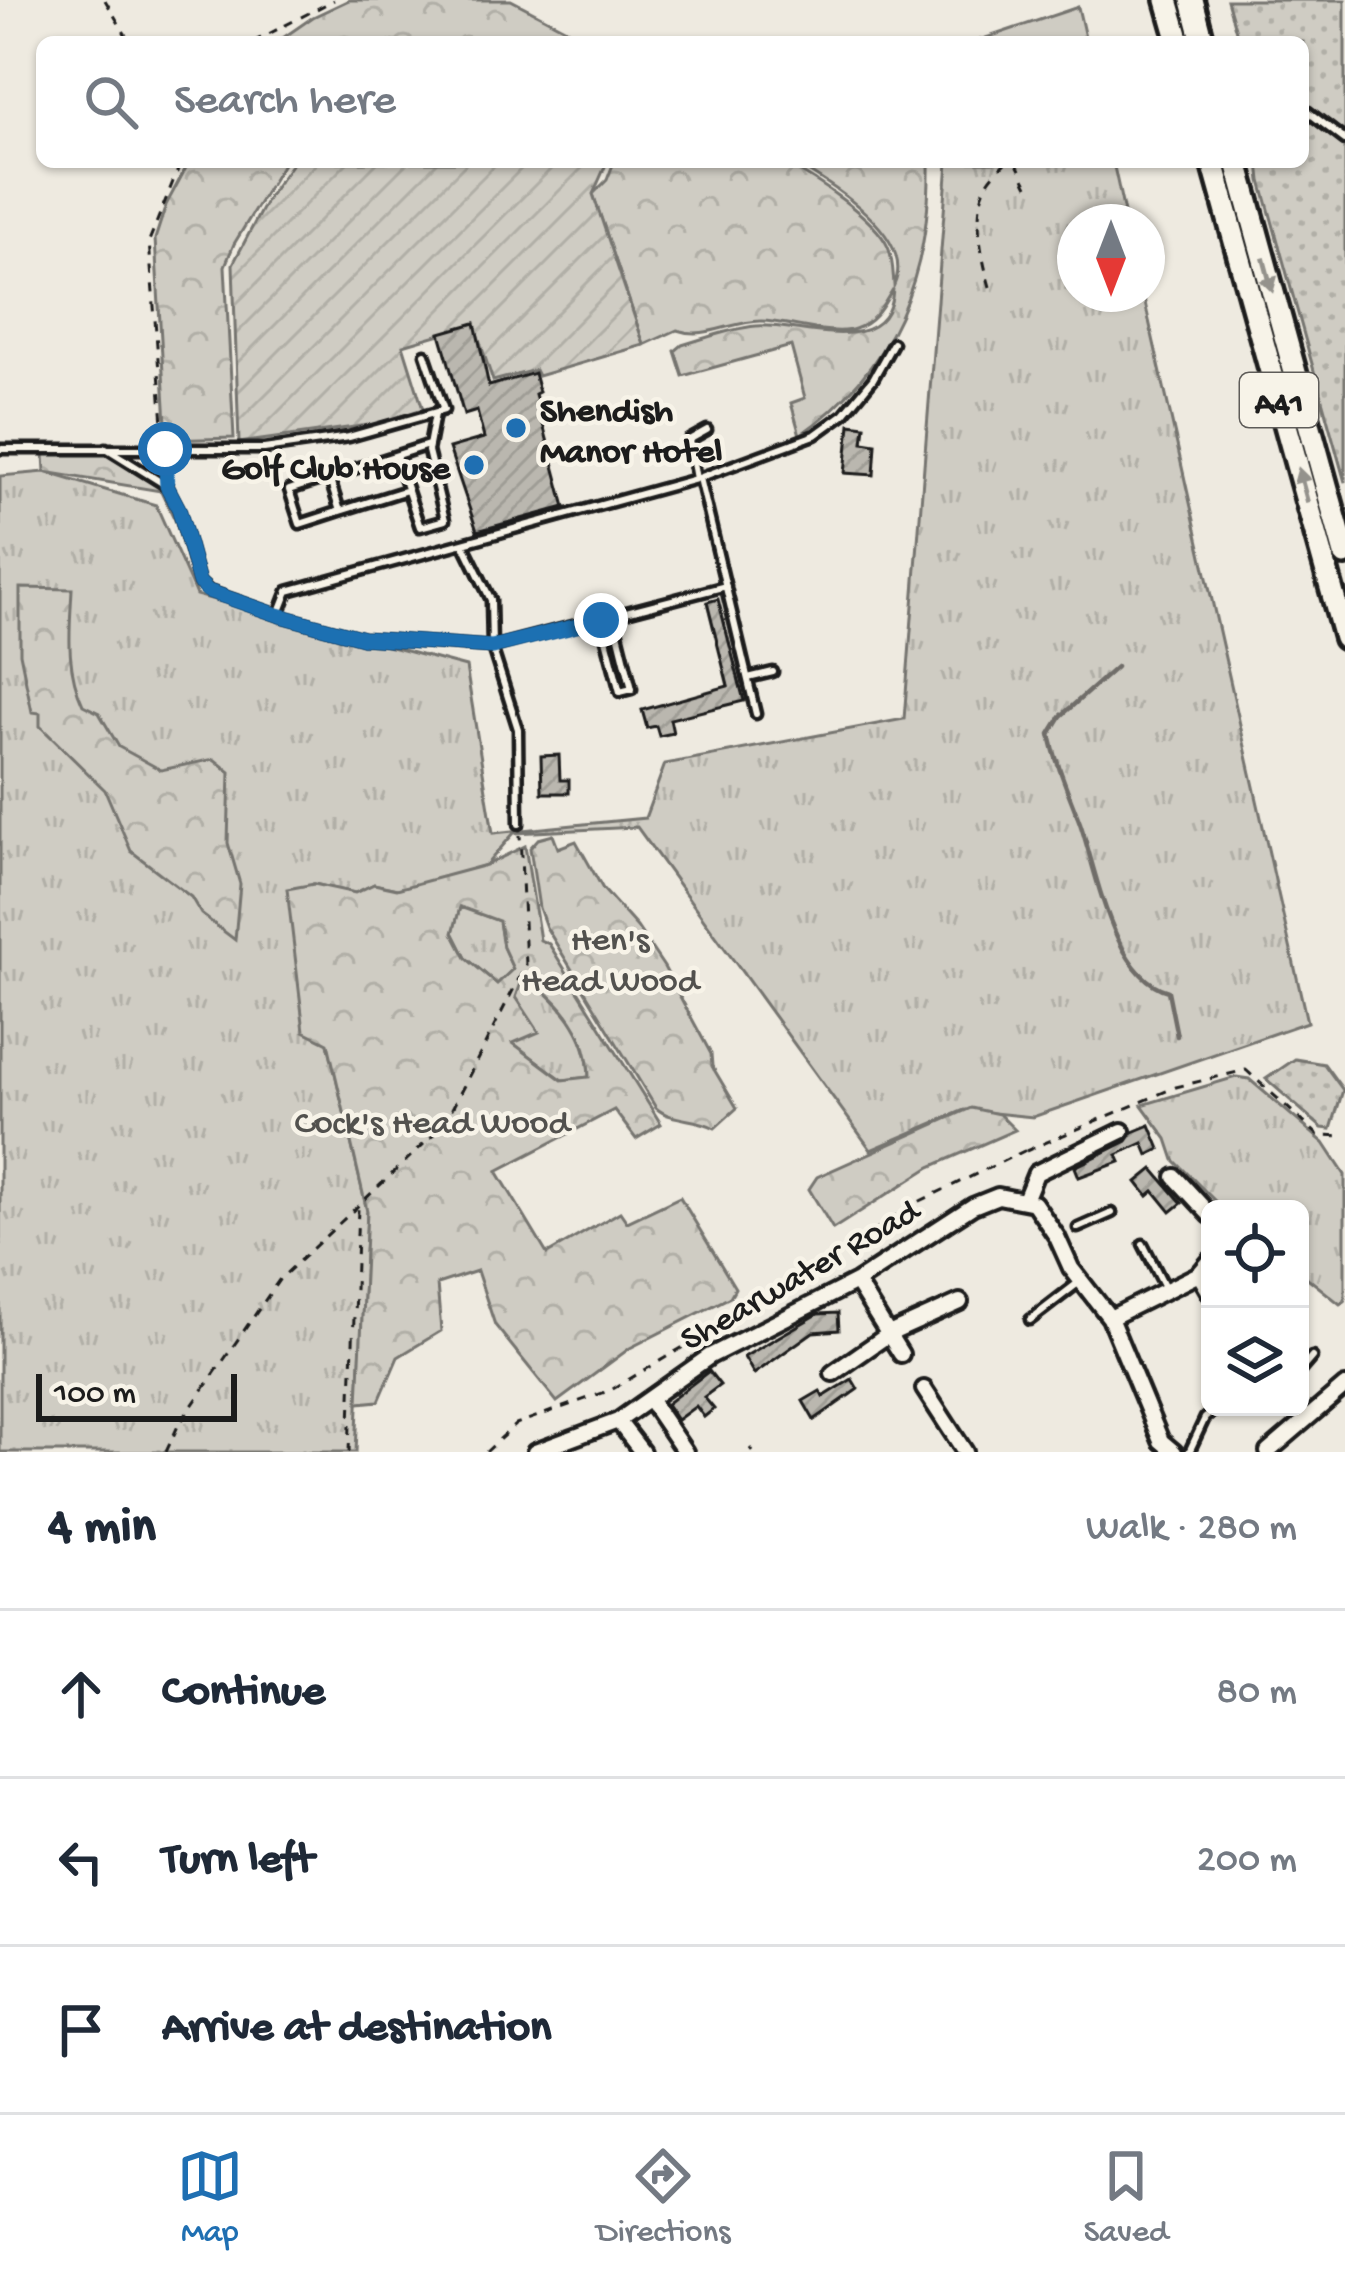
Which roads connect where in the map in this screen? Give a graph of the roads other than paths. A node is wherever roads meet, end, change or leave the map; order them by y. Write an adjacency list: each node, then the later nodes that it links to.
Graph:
1 (1167, 0): 3 (highway)
2 (1192, 0): 4 (highway)
3 (1177, 36)
4 (1201, 36)
5 (1309, 113): 6 (lane)
6 (1345, 140)
7 (1215, 168): 27 (highway, A41, one-way to 7)
8 (1239, 168): 22 (highway, A41, one-way to 22)
9 (893, 343): 18 (lane)
10 (425, 354): 11 (lane)
11 (434, 414): 13 (lane); 14 (lane)
12 (707, 430): 18 (lane)
13 (428, 445): 16 (lane); 19 (lane)
14 (106, 448): 15 (lane); 24 (lane)
15 (0, 449)
16 (396, 456): 17 (lane); 19 (lane)
17 (329, 477): 20 (lane); 20 (lane)
18 (698, 478): 21 (lane); 23 (lane)
19 (407, 490): 20 (lane)
20 (340, 512)
21 (463, 543): 24 (lane); 28 (lane)
22 (1345, 554)
23 (726, 586): 25 (lane); 30 (lane)
24 (278, 615): 28 (lane)
25 (614, 617): 26 (lane); 26 (lane)
26 (601, 620): 28 (lane)
27 (1345, 638)
28 (492, 647): 32 (lane)
29 (773, 672): 30 (lane)
30 (748, 678): 31 (lane)
31 (756, 714)
32 (519, 824)
33 (1122, 1131): 35 (street)
34 (1174, 1177): 36 (street)
35 (1025, 1200): 38 (street); 44 (street, Shearwater Road)
36 (1201, 1206)
37 (1112, 1213): 38 (lane)
38 (1069, 1232): 43 (street)
39 (1143, 1244): 45 (lane)
40 (1201, 1272): 41 (street)
41 (1199, 1274): 42 (street); 45 (street)
42 (1201, 1277)
43 (1080, 1280): 47 (street); 48 (lane)
44 (856, 1282): 49 (street); 56 (street, Shearwater Road)
45 (1167, 1291): 47 (street)
46 (960, 1302): 49 (street)
47 (1110, 1318): 63 (street)
48 (1030, 1320)
49 (889, 1334): 50 (street); 53 (street)
50 (901, 1354)
51 (1312, 1357): 52 (lane)
52 (1309, 1360)
53 (833, 1373)
54 (1345, 1386): 65 (street)
55 (924, 1389): 62 (street)
56 (650, 1399): 58 (street, Shearwater Road); 61 (street)
57 (1208, 1416): 64 (lane)
58 (618, 1421): 59 (street, Shearwater Road); 60 (street)
59 (535, 1452)
60 (642, 1452)
61 (685, 1452)
62 (965, 1452)
63 (1174, 1452)
64 (1189, 1452)
65 (1268, 1452)

